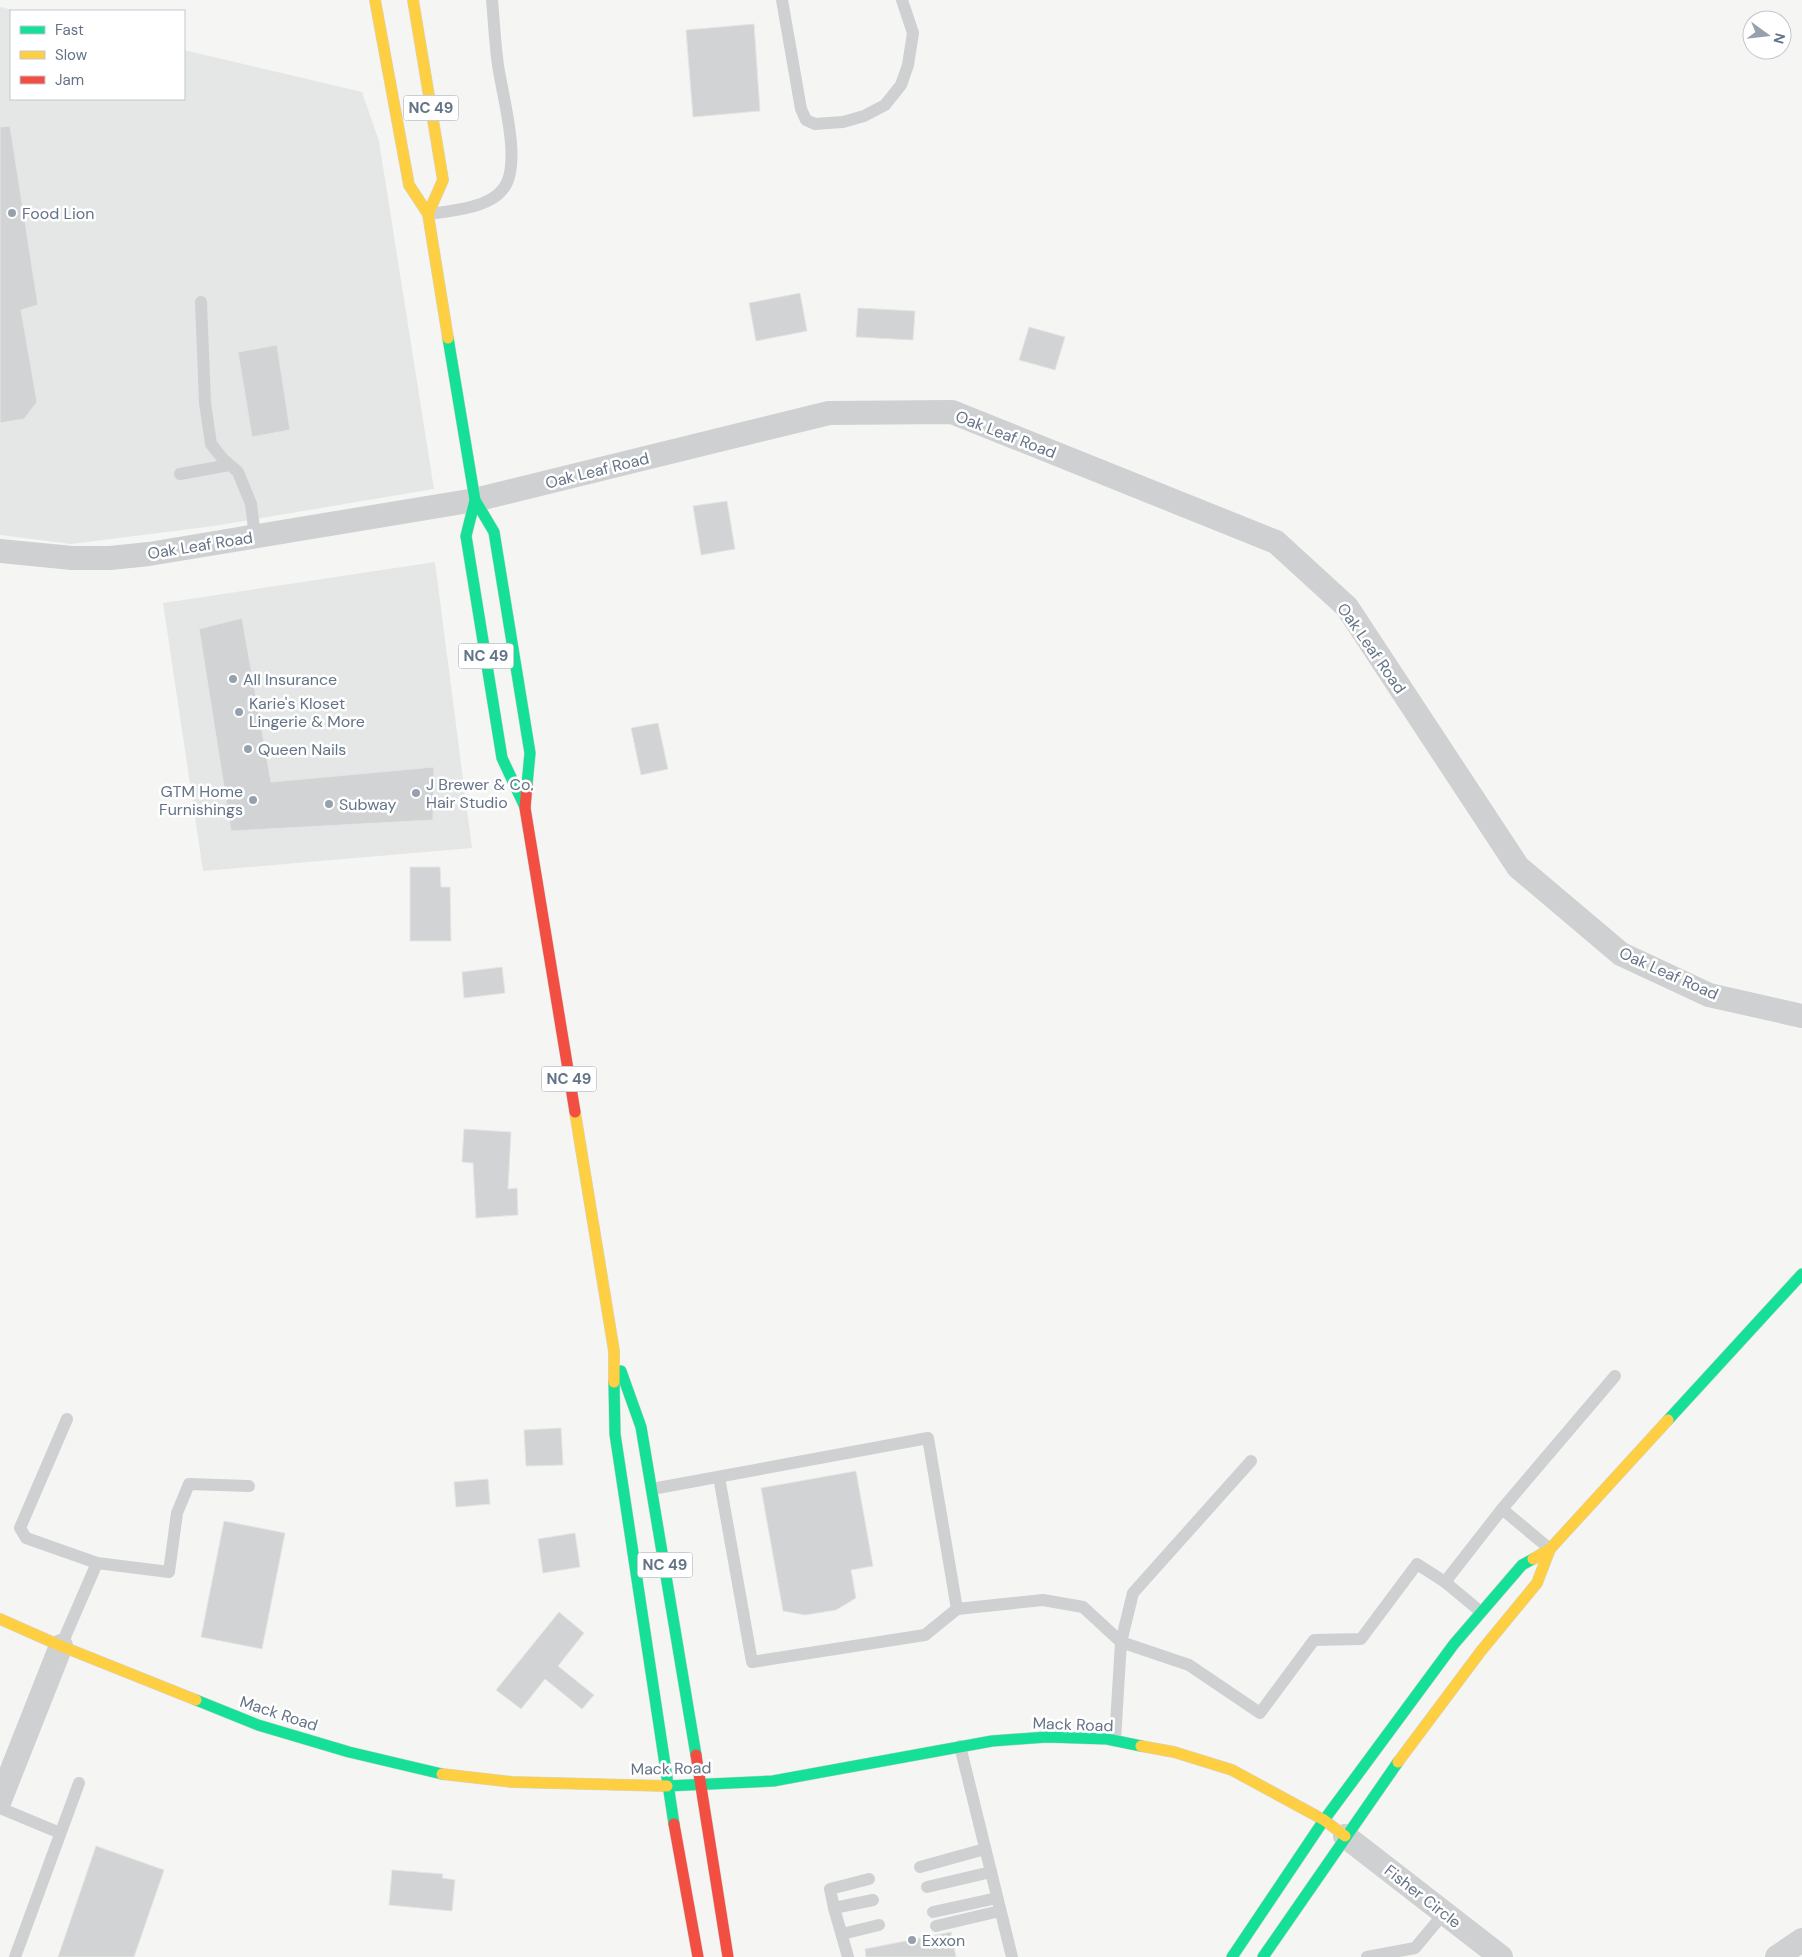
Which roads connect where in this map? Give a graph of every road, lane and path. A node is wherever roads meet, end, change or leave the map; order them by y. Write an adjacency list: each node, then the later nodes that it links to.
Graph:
1 (375, 0): 6 (main road, NC 49)
2 (413, 0): 6 (main road, NC 49)
3 (492, 0): 6 (lane)
4 (782, 0): 5 (lane)
5 (902, 0)
6 (428, 214): 10 (main road, NC 49)
7 (201, 302): 8 (lane)
8 (229, 464): 9 (lane); 11 (lane)
9 (180, 474)
10 (475, 500): 11 (street, Oak Leaf Road); 13 (main road, NC 49); 13 (main road, NC 49); 14 (street, Oak Leaf Road)
11 (255, 537): 12 (street, Oak Leaf Road)
12 (0, 551)
13 (525, 808): 16 (main road, NC 49)
14 (1802, 1016)
15 (1802, 1274): 24 (main road)
16 (614, 1351): 22 (main road, NC 49); 36 (main road, NC 49)
17 (1615, 1376): 23 (lane)
18 (67, 1419): 25 (lane)
19 (1251, 1461): 30 (lane)
20 (719, 1476): 22 (lane); 27 (lane); 27 (lane)
21 (249, 1486): 25 (lane)
22 (652, 1489): 35 (main road, NC 49)
23 (1502, 1509): 24 (lane); 26 (lane)
24 (1550, 1549): 28 (main road); 41 (main road)
25 (98, 1563): 31 (lane)
26 (1444, 1582): 28 (lane); 30 (lane)
27 (957, 1609): 30 (lane)
28 (1481, 1612): 39 (main road)
29 (0, 1619): 31 (main road, Mack Road)
30 (1121, 1642): 32 (lane)
31 (60, 1646): 36 (main road, Mack Road); 37 (street)
32 (1115, 1740): 33 (main road, Mack Road); 39 (main road, Mack Road)
33 (960, 1746): 35 (main road, Mack Road); 42 (lane)
34 (79, 1783): 40 (lane)
35 (701, 1784): 36 (main road, Mack Road); 61 (main road, NC 49)
36 (668, 1786): 60 (main road, NC 49)
37 (0, 1800)
38 (0, 1808): 40 (lane)
39 (1324, 1820): 41 (main road, Mack Road); 63 (main road)
40 (60, 1833): 59 (lane)
41 (1345, 1836): 52 (street, Fisher Circle); 64 (main road)
42 (985, 1849): 43 (lane); 44 (lane)
43 (920, 1866)
44 (991, 1872): 46 (lane); 47 (lane)
45 (869, 1879): 49 (lane)
46 (927, 1887)
47 (997, 1898): 50 (lane); 51 (lane)
48 (873, 1900): 49 (lane)
49 (834, 1908): 55 (lane)
50 (1000, 1911): 54 (lane); 58 (lane)
51 (933, 1912)
52 (1445, 1912): 57 (lane); 66 (street, Fisher Circle)
53 (879, 1924): 55 (lane)
54 (936, 1926)
55 (842, 1934): 62 (lane)
56 (1802, 1940): 67 (street)
57 (1416, 1952): 65 (lane)
58 (1008, 1956)
59 (15, 1957)
60 (698, 1957)
61 (728, 1957)
62 (848, 1957)
63 (1232, 1957)
64 (1263, 1957)
65 (1368, 1957)
66 (1501, 1957)
67 (1776, 1957)

